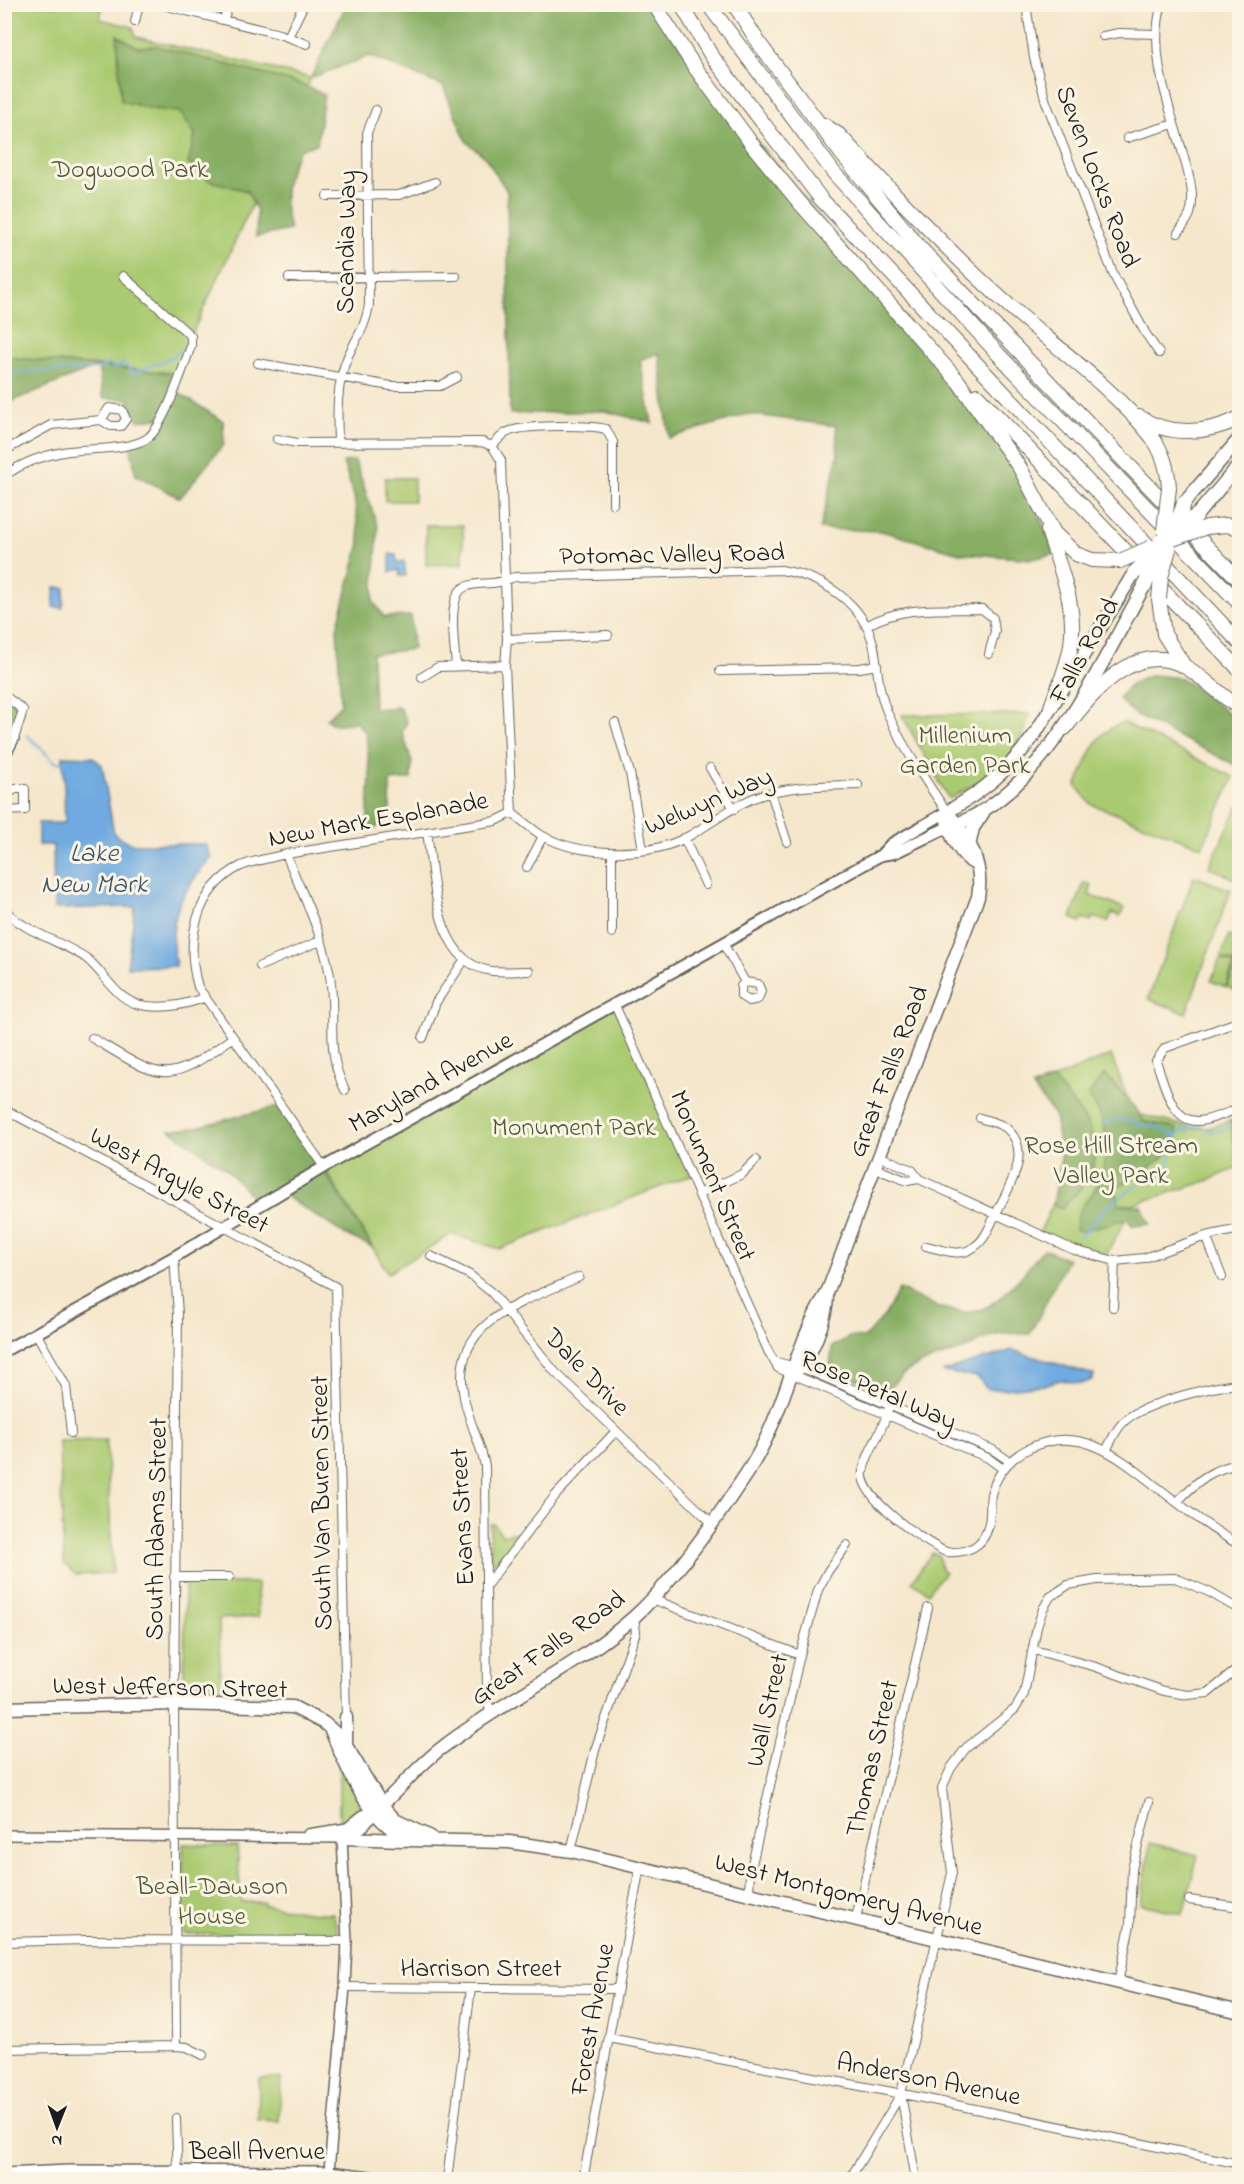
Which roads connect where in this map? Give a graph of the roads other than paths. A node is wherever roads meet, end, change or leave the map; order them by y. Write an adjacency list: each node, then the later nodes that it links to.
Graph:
1 (140, 4): 12 (street)
2 (159, 4): 11 (street)
3 (228, 4): 11 (street)
4 (304, 4): 15 (street)
5 (654, 4): 29 (highway)
6 (681, 4): 59 (highway)
7 (708, 4): 55 (highway)
8 (734, 4): 18 (highway)
9 (1026, 4): 30 (street, Seven Locks Road)
10 (1162, 4): 13 (street)
11 (224, 20): 15 (street)
12 (135, 22)
13 (1157, 34): 14 (street); 19 (street)
14 (1102, 36)
15 (288, 37): 16 (street)
16 (307, 44)
17 (376, 110): 22 (street, Scandia Way)
18 (816, 120): 34 (highway); 46 (highway)
19 (1174, 124): 20 (street); 24 (street)
20 (1127, 138)
21 (435, 182): 22 (street)
22 (368, 195): 23 (street); 27 (street, Scandia Way)
23 (327, 196)
24 (1178, 233)
25 (123, 276): 43 (street)
26 (456, 276): 27 (street)
27 (369, 277): 28 (street); 33 (street, Scandia Way)
28 (289, 278)
29 (890, 305): 48 (highway); 65 (highway)
30 (1159, 353)
31 (258, 363): 33 (street)
32 (457, 377): 33 (street)
33 (342, 378): 39 (street, Scandia Way)
34 (1125, 408): 35 (highway); 46 (highway, bridge)
35 (1239, 418)
36 (101, 420): 41 (street)
37 (1239, 438): 44 (main road)
38 (277, 439): 39 (street)
39 (338, 443): 40 (street)
40 (492, 446): 45 (street); 52 (street, New Mark Esplanade)
41 (4, 452)
42 (1239, 464): 47 (main road)
43 (4, 476)
44 (1184, 503): 50 (highway, bridge)
45 (613, 504)
46 (1168, 506): 50 (highway, bridge); 53 (highway)
47 (1196, 516): 50 (highway, bridge)
48 (1043, 517): 50 (highway, bridge); 69 (highway)
49 (1239, 528): 50 (highway, bridge)
50 (1164, 539): 51 (highway, bridge); 54 (highway, bridge); 64 (highway, bridge)
51 (1134, 573): 69 (main road, Falls Road)
52 (505, 579): 56 (street, Potomac Valley Road); 58 (street, New Mark Esplanade); 63 (street, Potomac Valley Road)
53 (1239, 581)
54 (1145, 585): 72 (main road, Falls Road)
55 (1239, 604)
56 (866, 626): 60 (street); 62 (street, Potomac Valley Road)
57 (608, 635): 58 (street)
58 (507, 639): 61 (street, New Mark Esplanade)
59 (1239, 643)
60 (989, 654)
61 (505, 665): 63 (street); 83 (street, New Mark Esplanade)
62 (877, 665): 66 (street); 82 (street, Potomac Valley Road)
63 (456, 666): 67 (street)
64 (1185, 666): 70 (highway); 72 (highway)
65 (1239, 670)
66 (720, 671)
67 (422, 677)
68 (4, 695): 73 (street)
69 (1051, 707): 82 (main road, Falls Road)
70 (1239, 708)
71 (615, 723): 90 (street)
72 (1065, 728): 78 (main road, Falls Road)
73 (9, 737): 74 (street)
74 (4, 758)
75 (710, 768): 80 (street)
76 (858, 785): 77 (street, Welwyn Way)
77 (771, 793): 80 (street, Welwyn Way); 88 (street)
78 (990, 805): 84 (main road, Falls Road); 89 (main road)
79 (4, 806): 81 (street)
80 (734, 809): 87 (street, Welwyn Way)
81 (4, 811)
82 (946, 812): 84 (main road, Great Falls Road); 93 (main road, Maryland Avenue)
83 (512, 813): 85 (street, New Mark Esplanade); 86 (street, Welwyn Way)
84 (953, 826): 89 (main road, Great Falls Road); 93 (main road, Maryland Avenue); 94 (main road, Great Falls Road)
85 (427, 832): 92 (street, New Mark Esplanade); 101 (street)
86 (543, 836): 91 (street, Welwyn Way); 95 (street)
87 (684, 838): 90 (street, Welwyn Way); 96 (street)
88 (787, 842)
89 (970, 842): 94 (main road, Great Falls Road)
90 (643, 850): 91 (street, Welwyn Way)
91 (612, 852): 98 (street)
92 (286, 854): 99 (street); 105 (street, New Mark Esplanade)
93 (881, 855): 100 (main road, Maryland Avenue)
94 (975, 864): 115 (main road, Great Falls Road)
95 (527, 867)
96 (706, 885)
97 (4, 908): 105 (street)
98 (612, 933)
99 (320, 941): 102 (street); 111 (street)
100 (723, 943): 104 (street); 106 (main road, Maryland Avenue)
101 (465, 959): 103 (street); 110 (street)
102 (260, 966)
103 (529, 971)
104 (745, 982)
105 (204, 998): 109 (street, New Mark Esplanade)
106 (614, 1003): 117 (main road, Maryland Avenue); 120 (street, Monument Street)
107 (1239, 1021): 112 (street)
108 (92, 1038): 109 (street)
109 (232, 1038): 117 (street, New Mark Esplanade)
110 (423, 1038)
111 (345, 1090)
112 (1239, 1108)
113 (4, 1109): 122 (street, West Argyle Street)
114 (980, 1118): 121 (street)
115 (879, 1156): 118 (main road, Great Falls Road); 119 (street)
116 (756, 1160): 120 (street)
117 (324, 1167): 122 (main road, Maryland Avenue)
118 (874, 1168): 119 (street); 137 (main road, Great Falls Road)
119 (919, 1179): 121 (street)
120 (699, 1194): 136 (street, Monument Street)
121 (996, 1214): 125 (street); 128 (street)
122 (223, 1226): 127 (main road, Maryland Avenue); 131 (street, West Argyle Street)
123 (1239, 1229): 124 (street)
124 (1206, 1236): 128 (street); 130 (street)
125 (927, 1246)
126 (432, 1256): 133 (street, Dale Drive)
127 (174, 1257): 134 (main road, Maryland Avenue); 151 (street, South Adams Street)
128 (1114, 1261): 132 (street)
129 (579, 1277): 133 (street, Evans Street)
130 (1222, 1277)
131 (336, 1287): 164 (street, South Van Buren Street)
132 (1113, 1307)
133 (506, 1311): 141 (street, Dale Drive); 153 (street, Evans Street)
134 (36, 1333): 135 (main road, Maryland Avenue); 142 (street)
135 (4, 1351)
136 (776, 1362): 137 (street, Rose Petal Way)
137 (796, 1369): 139 (street, Rose Petal Way); 140 (street, Rose Petal Way); 148 (main road, Great Falls Road)
138 (1239, 1384): 143 (street)
139 (889, 1406): 140 (street); 144 (street, Rose Petal Way)
140 (888, 1414): 146 (street, Rose Petal Way); 146 (street)
141 (616, 1431): 148 (street, Dale Drive); 153 (street)
142 (71, 1433)
143 (1107, 1449): 144 (street); 147 (street)
144 (1009, 1461): 146 (street)
145 (1239, 1464): 147 (street)
146 (1003, 1469)
147 (1178, 1501): 150 (street)
148 (711, 1522): 154 (main road, Great Falls Road)
149 (848, 1545): 159 (street, Wall Street)
150 (1239, 1545)
151 (174, 1577): 152 (street); 161 (street, South Adams Street)
152 (229, 1577)
153 (486, 1586): 163 (street, Evans Street)
154 (652, 1599): 157 (main road, Great Falls Road); 159 (street)
155 (928, 1608): 180 (street, Thomas Street)
156 (1239, 1610): 158 (street)
157 (634, 1617): 163 (main road, Great Falls Road); 175 (street)
158 (1034, 1650): 160 (street); 181 (street)
159 (800, 1655): 177 (street, Wall Street)
160 (1239, 1667)
161 (174, 1704): 162 (main road, West Jefferson Street); 165 (main road, West Jefferson Street); 170 (street, South Adams Street)
162 (4, 1708)
163 (491, 1714): 168 (main road, Great Falls Road)
164 (346, 1717): 165 (main road); 166 (main road)
165 (327, 1725): 166 (main road, West Jefferson Street); 168 (main road, West Jefferson Street)
166 (346, 1746): 168 (main road, West Jefferson Street)
167 (1149, 1802): 185 (street)
168 (377, 1808): 171 (street); 172 (street); 173 (main road, West Jefferson Street); 174 (main road, West Jefferson Street)
169 (4, 1835): 170 (street)
170 (176, 1838): 171 (street); 182 (street, South Adams Street)
171 (288, 1838): 172 (street)
172 (342, 1838): 173 (main road); 183 (street)
173 (409, 1840): 174 (main road)
174 (443, 1841): 175 (main road, West Montgomery Avenue)
175 (571, 1851): 176 (main road, West Montgomery Avenue)
176 (640, 1866): 177 (main road, West Montgomery Avenue); 188 (street, Forest Avenue)
177 (748, 1892): 180 (main road, West Montgomery Avenue)
178 (1190, 1900): 179 (street)
179 (1239, 1907)
180 (856, 1918): 181 (main road, West Montgomery Avenue)
181 (936, 1937): 185 (main road, West Montgomery Avenue); 194 (street)
182 (176, 1941): 183 (street); 184 (street); 191 (street, South Adams Street)
183 (347, 1941): 186 (street)
184 (4, 1942)
185 (1118, 1983): 189 (main road, West Montgomery Avenue)
186 (345, 1988): 187 (street, Harrison Street); 200 (street)
187 (471, 1988): 188 (street, Harrison Street); 202 (street)
188 (618, 1989): 190 (street, Forest Avenue)
189 (1239, 2012)
190 (609, 2038): 194 (street, Anderson Avenue); 203 (street, Forest Avenue)
191 (176, 2046): 192 (street); 193 (street)
192 (4, 2049)
193 (203, 2055)
194 (901, 2094): 196 (street, Anderson Avenue); 204 (street); 205 (street)
195 (176, 2118): 199 (street)
196 (1239, 2164)
197 (4, 2174): 198 (street, Beall Avenue)
198 (18, 2175): 199 (street, Beall Avenue)
199 (178, 2175): 200 (street, Beall Avenue)
200 (329, 2175): 201 (street, Beall Avenue)
201 (403, 2180)
202 (447, 2180)
203 (583, 2180)
204 (849, 2180)
205 (916, 2180)

